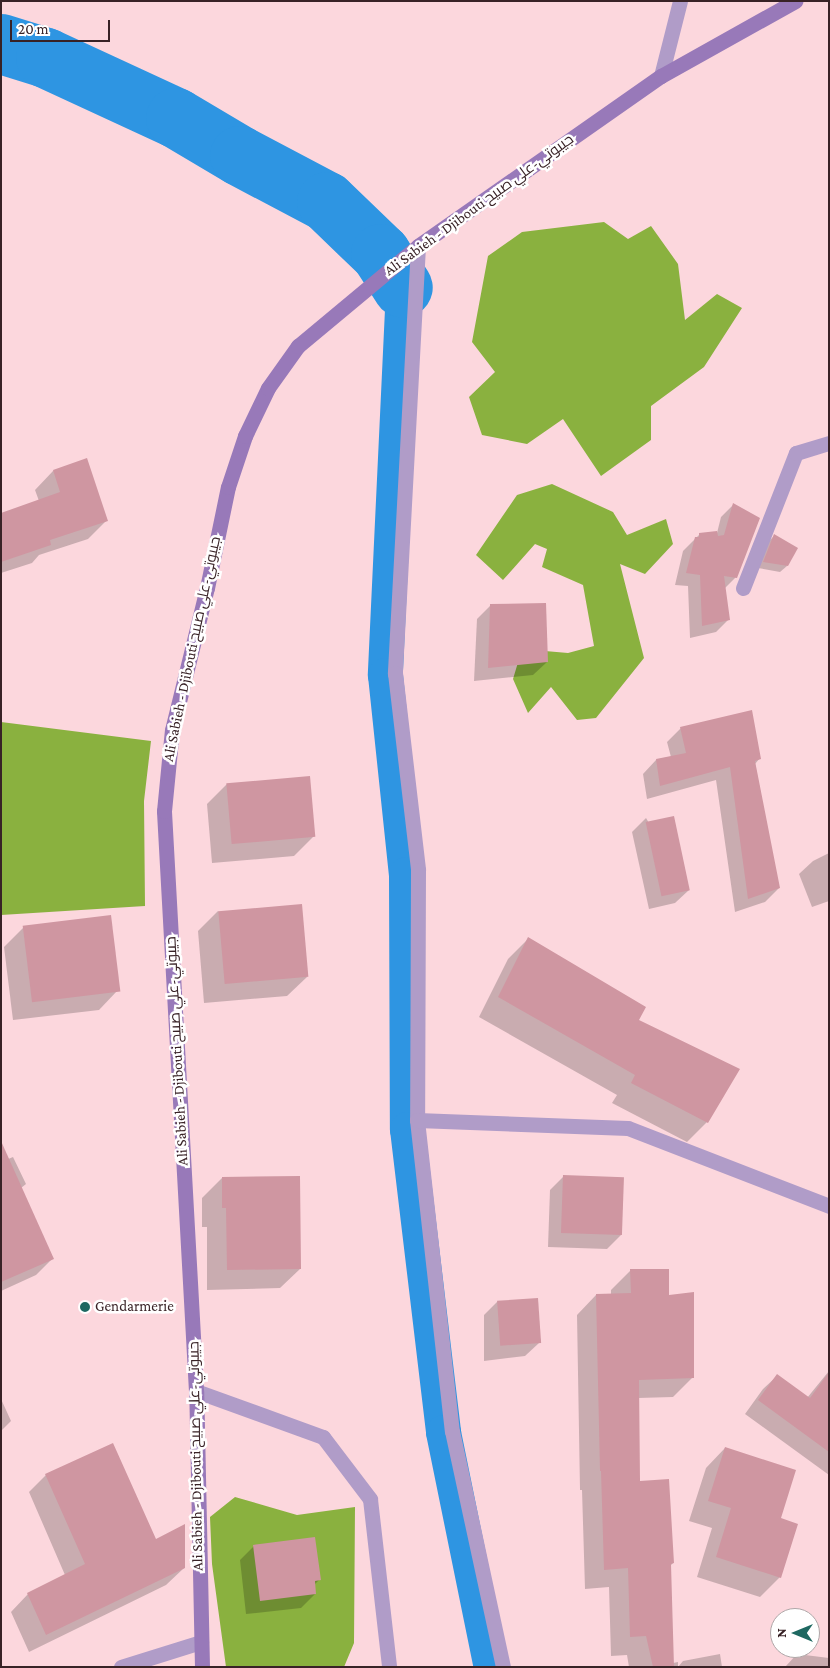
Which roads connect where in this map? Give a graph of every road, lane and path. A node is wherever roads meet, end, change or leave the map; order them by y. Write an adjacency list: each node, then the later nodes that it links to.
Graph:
1 (680, 1): 3 (street)
2 (795, 1): 3 (main road, Ali Sabieh - Djibouti جيبوتي-علي صبيح)
3 (661, 76): 4 (main road, Ali Sabieh - Djibouti جيبوتي-علي صبيح)
4 (418, 246): 7 (street); 9 (main road, Ali Sabieh - Djibouti جيبوتي-علي صبيح)
5 (829, 443): 6 (street)
6 (743, 588)
7 (417, 1120): 8 (street); 14 (street)
8 (829, 1206)
9 (196, 1392): 10 (main road, Ali Sabieh - Djibouti جيبوتي-علي صبيح); 13 (street)
10 (201, 1642): 11 (street); 12 (main road, Ali Sabieh - Djibouti جيبوتي-علي صبيح)
11 (121, 1667)
12 (202, 1667)
13 (389, 1667)
14 (503, 1667)

